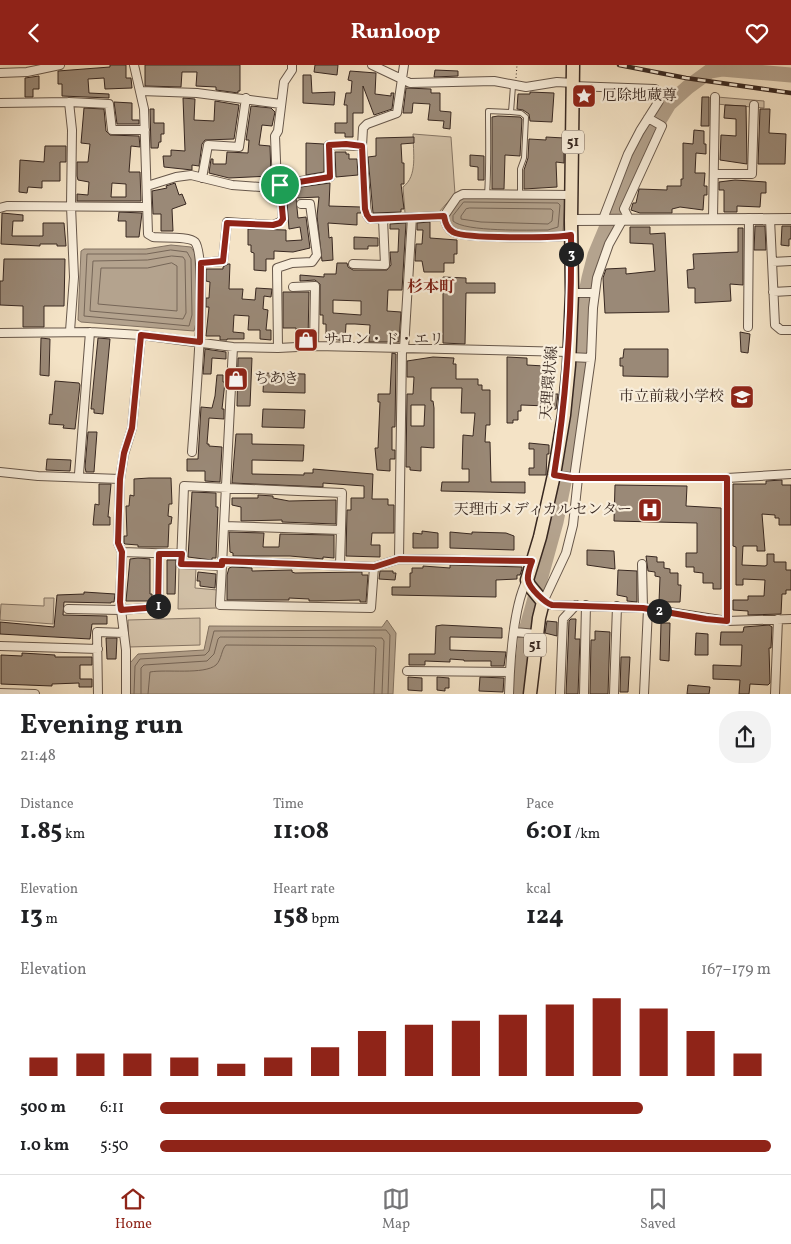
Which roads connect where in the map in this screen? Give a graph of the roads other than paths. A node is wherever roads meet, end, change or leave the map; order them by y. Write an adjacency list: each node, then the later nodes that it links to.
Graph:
1 (60, 65): 7 (street)
2 (134, 65): 12 (street)
3 (292, 65): 18 (street)
4 (372, 65): 8 (street)
5 (404, 65): 8 (street)
6 (573, 65): 9 (main road, 天理環状線 / 51)
7 (0, 73)
8 (403, 79): 10 (street); 23 (street)
9 (573, 84): 10 (street); 11 (street); 29 (main road, 天理環状線 / 51)
10 (514, 86): 20 (lane)
11 (655, 89)
12 (140, 91): 14 (street); 22 (street)
13 (715, 97): 24 (street)
14 (246, 98): 18 (street); 25 (street)
15 (659, 101): 21 (street)
16 (69, 102): 17 (street); 22 (street); 32 (street)
17 (0, 103)
18 (281, 103): 26 (street)
19 (754, 105): 24 (street)
20 (511, 112): 28 (lane); 30 (lane)
21 (648, 118): 39 (street); 40 (street)
22 (145, 130): 27 (street)
23 (362, 146): 26 (street); 38 (street)
24 (714, 174): 41 (street)
25 (202, 178): 26 (street); 27 (street)
26 (278, 185): 48 (street)
27 (146, 186): 33 (street)
28 (487, 195): 30 (street); 35 (street)
29 (572, 195): 30 (street); 44 (main road, 天理環状線 / 51)
30 (520, 196)
31 (301, 204): 64 (street)
32 (71, 206): 33 (street); 34 (street); 57 (street)
33 (146, 207): 48 (street)
34 (0, 208)
35 (444, 216): 36 (street); 45 (street)
36 (412, 217): 38 (street); 65 (street)
37 (749, 218): 41 (street); 42 (street); 55 (street)
38 (383, 219): 49 (street)
39 (603, 219): 40 (street); 44 (street)
40 (624, 219): 41 (street); 54 (street)
41 (713, 219)
42 (770, 219): 43 (street); 47 (street)
43 (791, 219)
44 (571, 220): 45 (main road, 天理環状線 / 51)
45 (571, 235): 53 (main road, 天理環状線 / 51)
46 (791, 261): 47 (street)
47 (772, 262): 52 (street)
48 (201, 263): 61 (street)
49 (353, 264)
50 (293, 287): 62 (street)
51 (791, 291): 52 (street)
52 (773, 292): 56 (street)
53 (572, 293): 54 (street); 66 (main road, 天理環状線 / 51)
54 (595, 293): 67 (street)
55 (748, 327)
56 (791, 330)
57 (70, 331): 58 (street); 59 (street)
58 (90, 331): 60 (street); 70 (street)
59 (0, 333)
60 (141, 335): 61 (street); 75 (street)
61 (200, 342): 63 (street); 68 (street)
62 (314, 346): 64 (street); 65 (street)
63 (233, 347): 64 (street); 76 (street)
64 (278, 348)
65 (403, 349): 66 (street); 82 (street)
66 (569, 355): 67 (street); 72 (main road, 天理環状線 / 51)
67 (590, 358): 73 (street)
68 (192, 452)
69 (0, 472): 75 (street)
70 (79, 474)
71 (791, 474): 74 (street)
72 (554, 475): 73 (street); 83 (main road, 天理環状線 / 51)
73 (576, 478): 74 (street); 89 (street)
74 (727, 478): 98 (street)
75 (120, 479): 79 (street)
76 (226, 488): 77 (street); 78 (street); 81 (street)
77 (224, 526): 78 (street); 84 (street)
78 (341, 530): 86 (street)
79 (122, 552): 80 (street); 95 (street)
80 (159, 554): 81 (street); 95 (street)
81 (182, 554): 84 (street)
82 (399, 559): 83 (street); 87 (street)
83 (532, 561): 88 (main road, 天理環状線 / 51)
84 (222, 563): 86 (street); 87 (street)
85 (642, 564): 94 (street)
86 (340, 565): 87 (street)
87 (374, 567)
88 (528, 582): 89 (main road); 99 (street)
89 (542, 599): 90 (street); 101 (main road, 51)
90 (576, 605): 91 (street); 112 (street)
91 (586, 605): 92 (street); 113 (street)
92 (617, 606): 94 (street); 114 (street)
93 (68, 609): 95 (street)
94 (645, 609): 98 (street); 115 (street)
95 (121, 610): 100 (street)
96 (778, 619): 97 (street); 98 (street); 116 (street)
97 (791, 619)
98 (727, 621)
99 (515, 632): 101 (street); 105 (street)
100 (124, 633): 103 (street); 109 (street)
101 (536, 634): 111 (main road, 51)
102 (0, 646): 103 (street)
103 (98, 649): 108 (street)
104 (406, 671): 105 (street)
105 (510, 672): 110 (street)
106 (0, 693): 107 (street)
107 (36, 694)
108 (98, 694)
109 (126, 694)
110 (509, 694)
111 (530, 694)
112 (560, 694)
113 (584, 694)
114 (614, 694)
115 (644, 694)
116 (775, 694)

